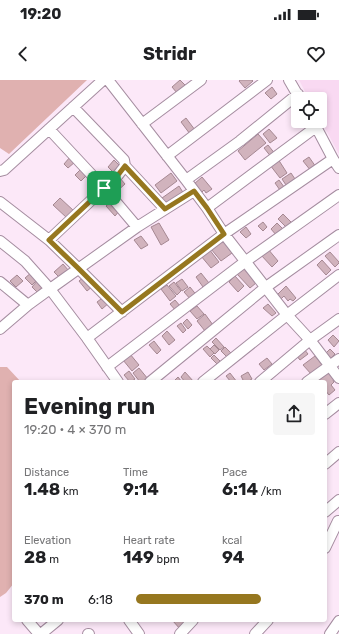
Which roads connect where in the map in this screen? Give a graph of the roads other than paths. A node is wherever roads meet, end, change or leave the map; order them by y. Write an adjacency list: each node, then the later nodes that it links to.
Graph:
1 (103, 80): 8 (street)
2 (108, 80): 9 (street)
3 (201, 80): 9 (street)
4 (266, 80): 13 (street)
5 (289, 80): 6 (street)
6 (296, 92)
7 (291, 103): 18 (street)
8 (73, 107): 12 (street); 15 (street)
9 (142, 124): 13 (street)
10 (309, 128): 23 (street)
11 (316, 128): 14 (street)
12 (49, 129): 17 (street); 19 (street)
13 (167, 156): 18 (street)
14 (333, 159): 16 (street); 26 (street)
15 (125, 166): 19 (street); 24 (street)
16 (339, 168)
17 (0, 171)
18 (186, 180): 20 (street)
19 (104, 188): 25 (street); 28 (street)
20 (194, 191): 23 (street); 24 (street)
21 (339, 195): 30 (street)
22 (0, 202): 28 (street)
23 (207, 208): 26 (street)
24 (165, 209): 25 (street)
25 (137, 227): 31 (street)
26 (224, 234): 30 (street); 37 (street)
27 (339, 235): 34 (street)
28 (49, 240): 31 (street)
29 (0, 241): 35 (street)
30 (246, 261): 34 (street); 45 (street)
31 (79, 269): 35 (street); 37 (street)
32 (339, 275): 38 (street)
33 (0, 282): 36 (street)
34 (266, 287): 38 (street); 48 (street)
35 (50, 289): 36 (street); 41 (street)
36 (28, 305): 40 (street)
37 (122, 312): 41 (street)
38 (287, 315): 42 (street); 49 (street)
39 (339, 319): 42 (street)
40 (0, 329)
41 (87, 338): 45 (street)
42 (310, 340): 44 (street); 50 (street)
43 (339, 359): 44 (street)
44 (329, 366): 46 (street); 51 (street)
45 (107, 367): 47 (street)
46 (339, 378)
47 (117, 380)
48 (152, 380)
49 (206, 380)
50 (262, 380)
51 (310, 380)
52 (339, 403): 53 (street)
53 (327, 412)
54 (339, 452): 55 (street)
55 (327, 462)
56 (339, 500): 57 (street)
57 (327, 510)
58 (327, 517): 59 (street)
59 (339, 521): 60 (street)
60 (327, 544)
61 (339, 621): 69 (street)
62 (29, 622): 66 (street)
63 (55, 622): 66 (street)
64 (191, 622): 67 (street)
65 (266, 622): 68 (street)
66 (40, 634)
67 (180, 634)
68 (255, 634)
69 (330, 634)

